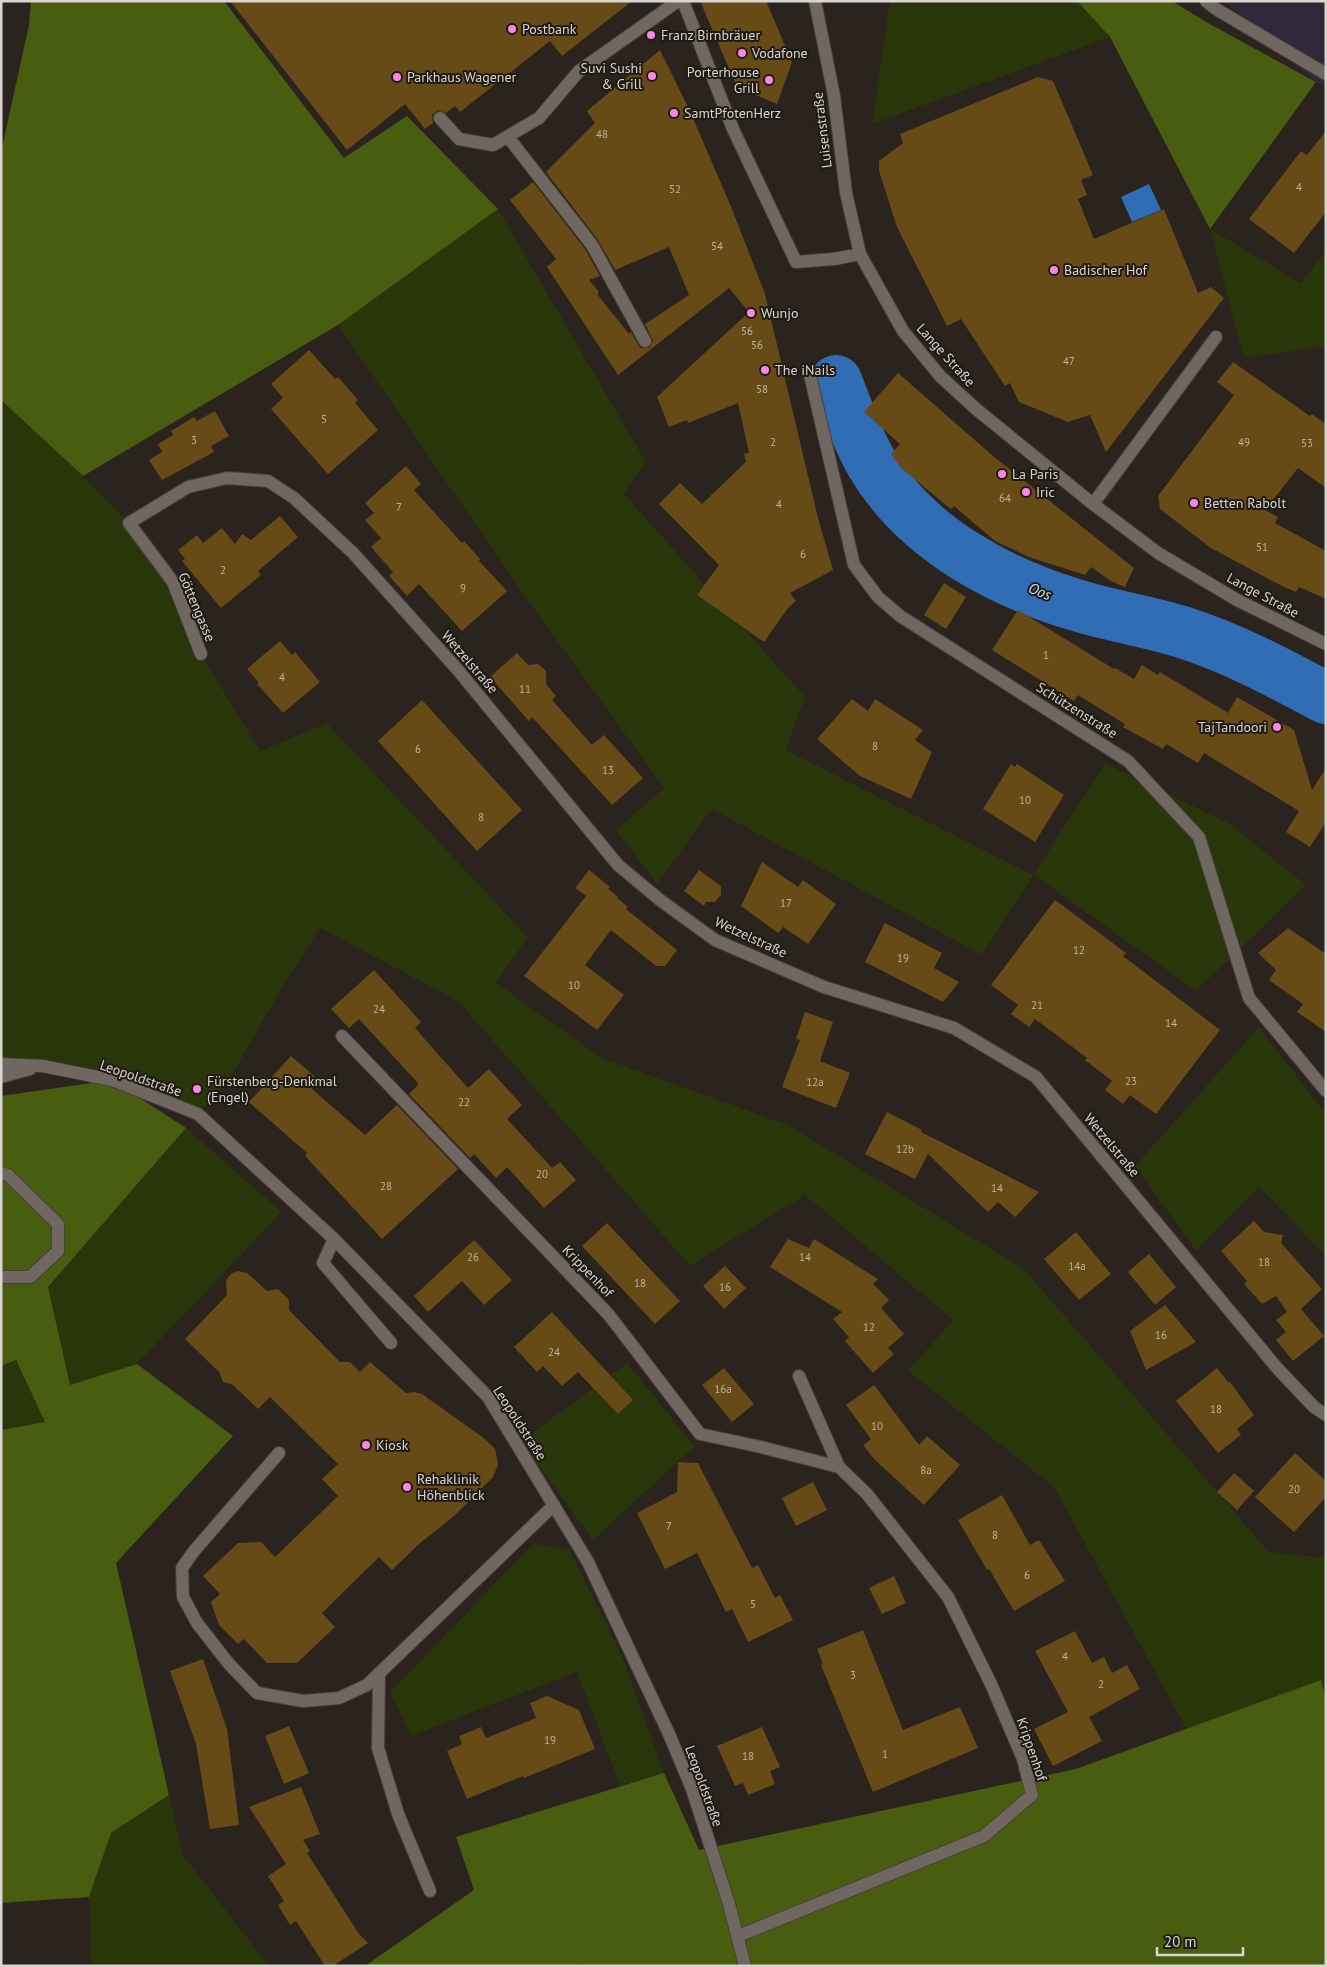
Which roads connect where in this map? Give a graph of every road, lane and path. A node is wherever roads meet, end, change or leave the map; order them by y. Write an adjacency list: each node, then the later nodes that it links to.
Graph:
1 (678, 1): 7 (street)
2 (683, 1): 8 (street)
3 (815, 1): 8 (street, Luisenstraße)
4 (1206, 1): 5 (street)
5 (1326, 74)
6 (440, 118): 7 (street)
7 (508, 137): 10 (street)
8 (860, 254): 12 (street, Lange Straße)
9 (1216, 337): 12 (street)
10 (645, 341)
11 (810, 375): 20 (street, Schützenstraße)
12 (1093, 504): 14 (street, Lange Straße)
13 (129, 523): 15 (street, Göttengasse); 26 (street, Wetzelstraße)
14 (1326, 644)
15 (201, 654)
16 (342, 1036): 28 (street, Krippenhof)
17 (1, 1064): 18 (street, Leopoldstraße)
18 (43, 1066): 19 (street); 22 (street, Leopoldstraße)
19 (1, 1077)
20 (1326, 1091)
21 (1, 1173): 23 (street)
22 (334, 1240): 24 (street); 29 (street, Leopoldstraße)
23 (1, 1277)
24 (391, 1343)
25 (799, 1376): 28 (street, Krippenhof)
26 (1326, 1415)
27 (279, 1453): 30 (street)
28 (839, 1467): 32 (street, Krippenhof)
29 (554, 1505): 30 (street); 32 (street, Leopoldstraße)
30 (379, 1674): 31 (street)
31 (430, 1891)
32 (738, 1936): 33 (street, Leopoldstraße)
33 (745, 1966)

